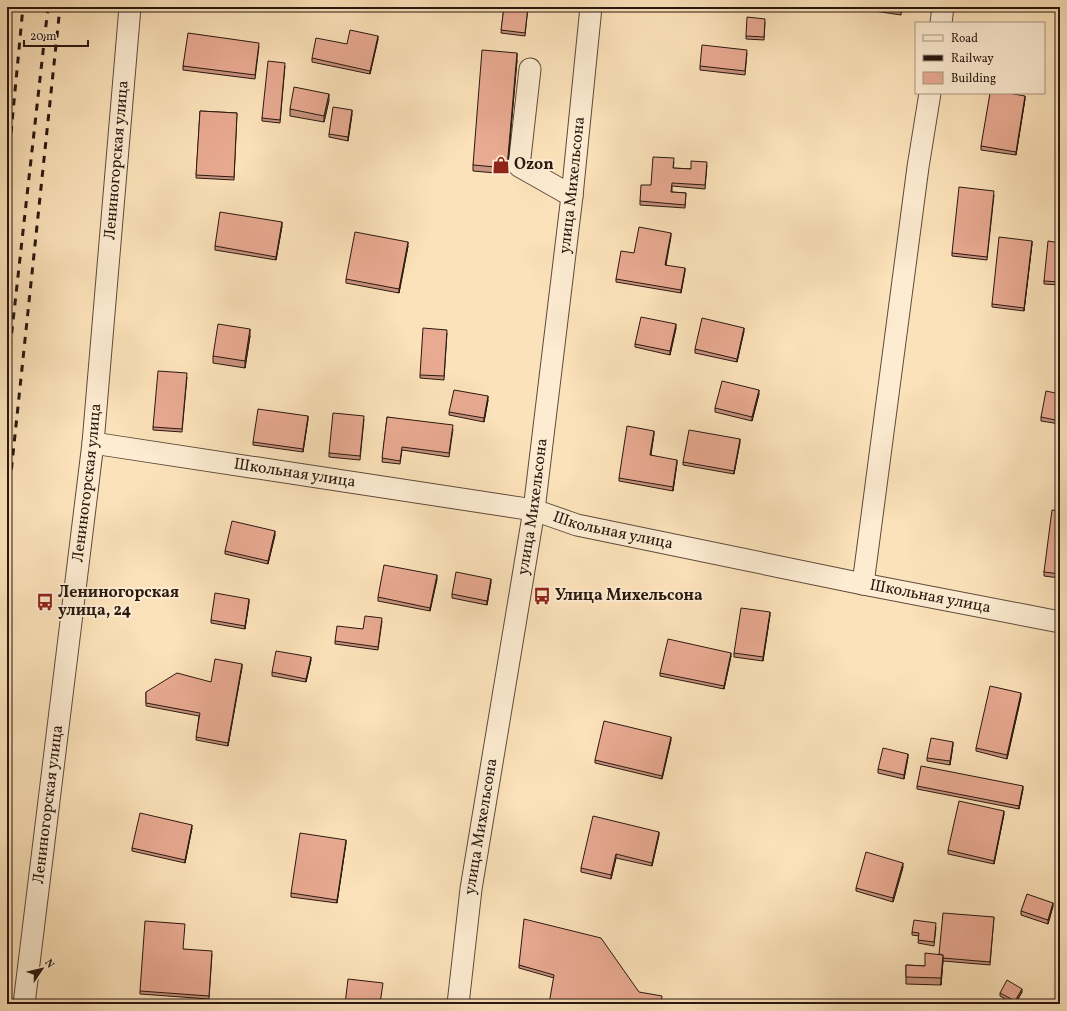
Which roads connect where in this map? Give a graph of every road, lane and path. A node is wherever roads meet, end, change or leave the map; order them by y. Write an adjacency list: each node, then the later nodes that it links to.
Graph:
1 (130, 7): 8 (street, Лениногорская улица)
2 (591, 7): 7 (street, улица Михельсона)
3 (943, 7): 4 (street)
4 (941, 22)
5 (530, 69): 7 (street)
6 (930, 94): 10 (street)
7 (572, 196): 9 (street, улица Михельсона)
8 (93, 443): 9 (street, Школьная улица); 12 (street, Лениногорская улица)
9 (534, 510): 10 (street, Школьная улица); 13 (street, улица Михельсона)
10 (863, 584): 11 (street, Школьная улица)
11 (1060, 622)
12 (24, 1004)
13 (458, 1004)

